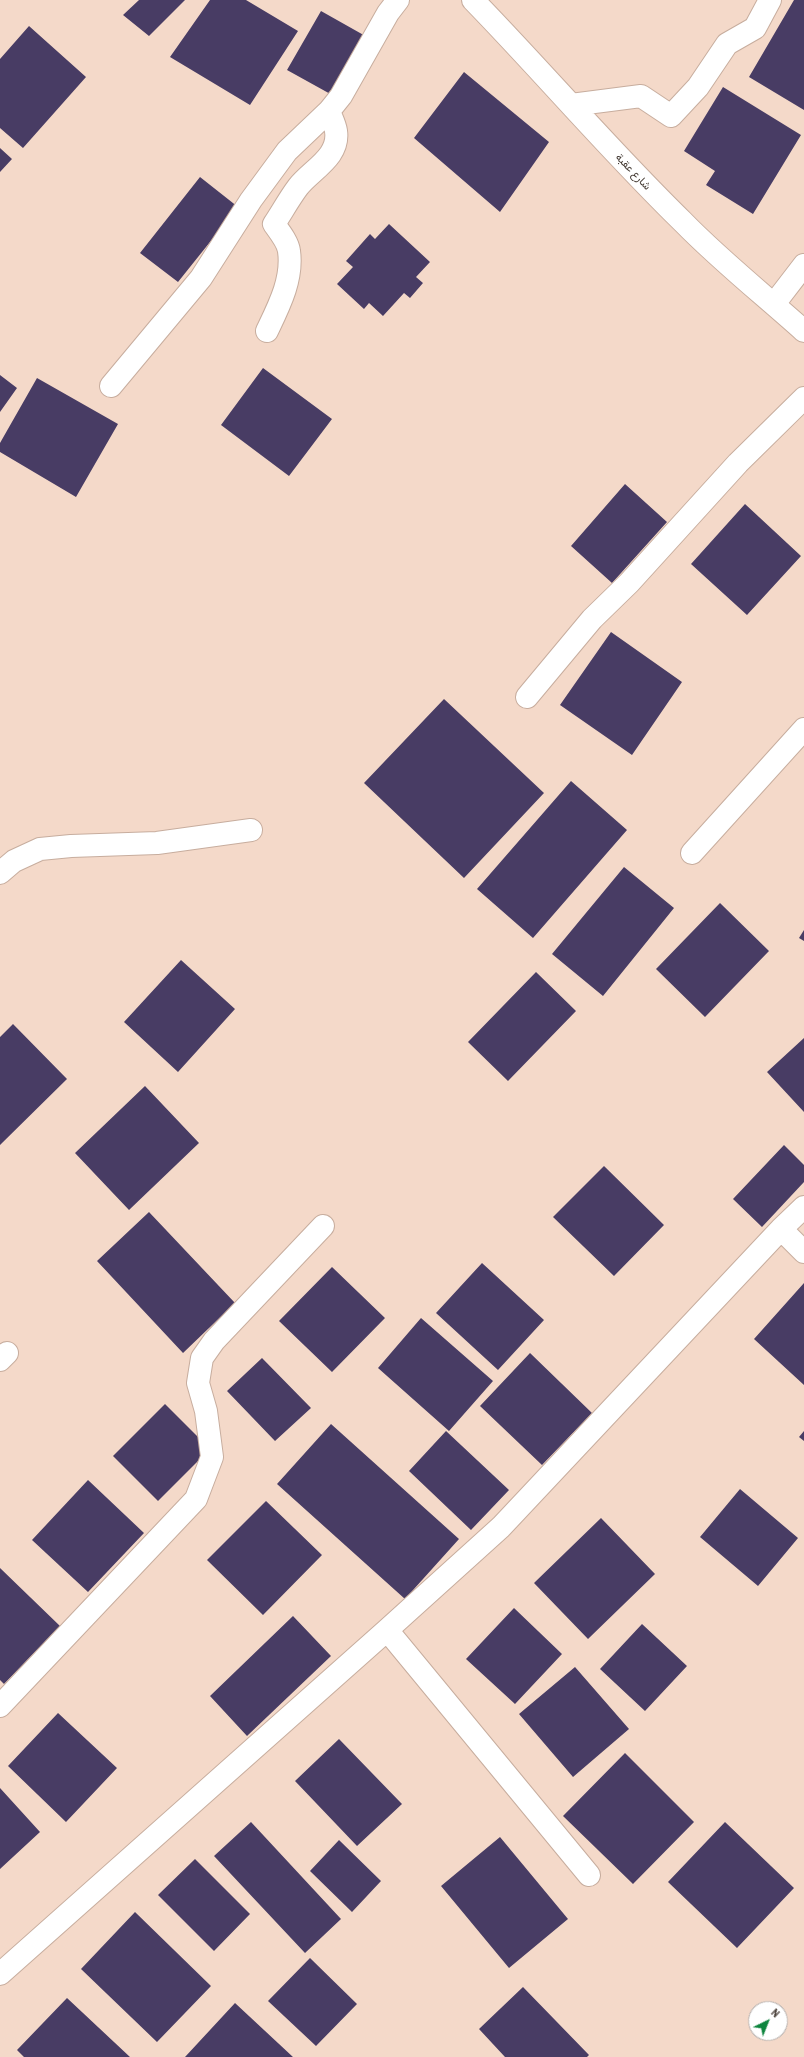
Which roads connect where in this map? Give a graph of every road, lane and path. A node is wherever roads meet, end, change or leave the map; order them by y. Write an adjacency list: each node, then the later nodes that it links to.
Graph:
1 (398, 0): 5 (street)
2 (473, 0): 4 (street, شارع عقبة)
3 (770, 0): 4 (street)
4 (571, 105): 7 (street, شارع عقبة)
5 (329, 111): 8 (street); 10 (street)
6 (804, 264): 7 (street)
7 (774, 304): 9 (street, شارع عقبة)
8 (267, 331)
9 (804, 331)
10 (111, 386)
11 (804, 398): 12 (street)
12 (527, 697)
13 (804, 729): 15 (street)
14 (252, 830): 16 (street)
15 (692, 852)
16 (0, 873)
17 (804, 1207): 19 (street)
18 (323, 1226): 22 (street)
19 (781, 1229): 20 (street); 21 (street)
20 (804, 1252)
21 (387, 1630): 23 (street); 24 (street)
22 (0, 1706)
23 (589, 1875)
24 (0, 1974)

